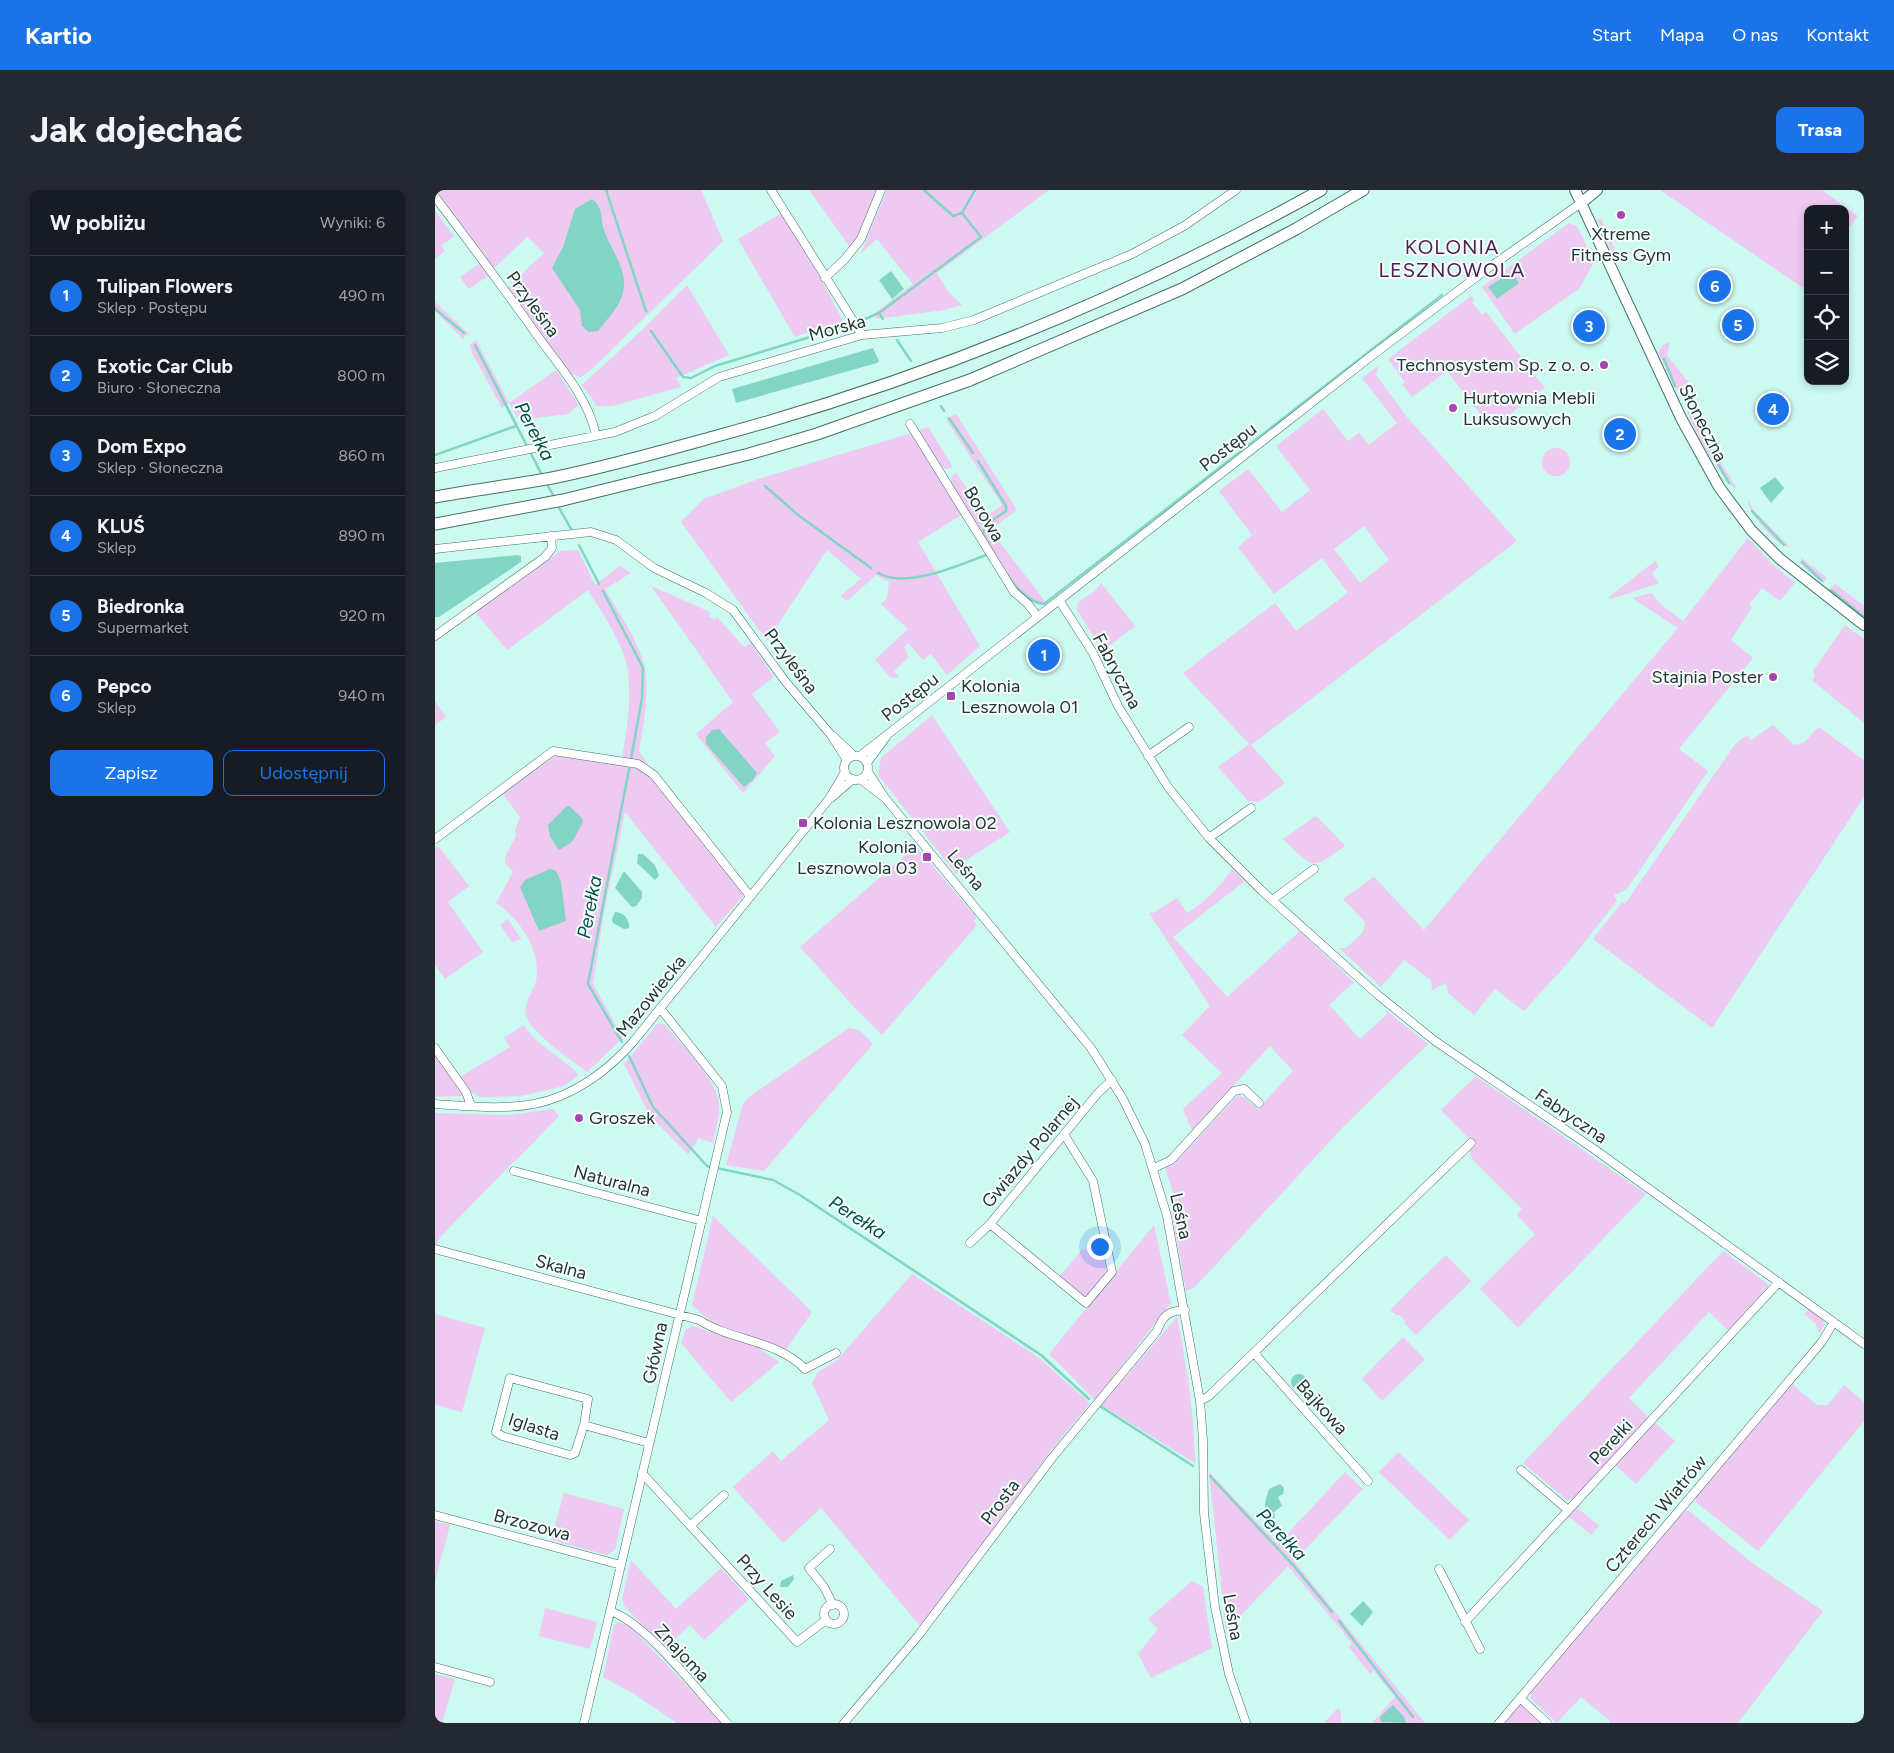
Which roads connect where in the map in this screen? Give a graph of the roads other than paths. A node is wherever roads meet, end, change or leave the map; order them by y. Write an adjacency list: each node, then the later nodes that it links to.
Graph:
1 (771, 190): 10 (street)
2 (881, 190): 10 (street)
3 (1236, 190): 11 (street, Morska)
4 (1321, 190): 15 (highway)
5 (1363, 190): 16 (highway)
6 (1575, 190): 9 (main road, Słoneczna)
7 (1597, 190): 9 (main road, Postępu)
8 (435, 197): 13 (street, Przyleśna)
9 (1581, 203): 19 (street, Postępu); 21 (main road, Słoneczna)
10 (825, 278): 11 (street)
11 (862, 335): 13 (street, Morska)
12 (910, 424): 20 (street, Borowa)
13 (596, 435): 14 (street, Morska)
14 (435, 468)
15 (435, 496)
16 (435, 524)
17 (551, 536): 18 (street); 22 (street); 26 (street, Przyleśna)
18 (435, 549)
19 (1059, 600): 20 (street, Postępu); 25 (street, Fabryczna)
20 (1037, 616): 24 (street, Postępu)
21 (1864, 625)
22 (435, 636)
23 (1189, 727): 25 (street)
24 (885, 737): 26 (street, Postępu); 27 (street, Postępu)
25 (1148, 756): 34 (street, Fabryczna)
26 (854, 757): 27 (street); 28 (street)
27 (867, 763): 29 (street)
28 (845, 772): 30 (street); 32 (street, Mazowiecka)
29 (868, 772): 30 (street); 31 (street, Leśna)
30 (857, 779): 31 (street, Leśna); 32 (street, Mazowiecka)
31 (885, 798): 41 (street, Leśna)
32 (829, 799): 37 (street, Mazowiecka)
33 (1251, 808): 34 (street)
34 (1209, 838): 38 (street, Fabryczna)
35 (435, 839): 37 (street)
36 (1314, 869): 38 (street)
37 (750, 896): 39 (street, Mazowiecka)
38 (1272, 900): 53 (street, Fabryczna)
39 (660, 1008): 44 (street, Mazowiecka); 49 (street, Główna)
40 (435, 1048): 44 (street)
41 (1112, 1080): 45 (street, Gwiazdy Polarnej); 47 (street, Leśna)
42 (1259, 1103): 47 (street)
43 (435, 1104): 44 (street, Mazowiecka)
44 (471, 1106)
45 (1064, 1134): 50 (street, Gwiazdy Polarnej); 50 (street)
46 (1471, 1143): 59 (street)
47 (1153, 1168): 54 (street, Leśna)
48 (514, 1171): 49 (street, Naturalna)
49 (702, 1221): 55 (street, Główna)
50 (990, 1224): 51 (street, Gwiazdy Polarnej)
51 (970, 1243)
52 (435, 1249): 55 (street, Skalna)
53 (1779, 1282): 56 (street, Fabryczna); 67 (street, Perełki)
54 (1185, 1310): 60 (street, Leśna); 83 (street, Prosta)
55 (679, 1314): 58 (street); 62 (street, Główna)
56 (1834, 1322): 57 (street, Fabryczna); 80 (street, Czterech Wiatrów)
57 (1864, 1344)
58 (836, 1353)
59 (1254, 1353): 60 (street); 65 (street, Bajkowa)
60 (1200, 1401): 84 (street, Leśna)
61 (584, 1425): 61 (street, Iglasta); 62 (street, Iglasta)
62 (649, 1443): 64 (street, Główna)
63 (1521, 1470): 67 (street)
64 (643, 1473): 69 (street, Przy Lesie); 71 (street, Główna)
65 (1368, 1481)
66 (724, 1495): 69 (street)
67 (1568, 1510): 76 (street, Perełki)
68 (435, 1515): 71 (street, Brzozowa)
69 (691, 1525): 75 (street, Przy Lesie)
70 (830, 1549): 73 (street)
71 (621, 1565): 74 (street, Główna)
72 (1439, 1569): 76 (street)
73 (833, 1605): 75 (street, Przy Lesie); 75 (street, Przy Lesie)
74 (610, 1612): 81 (street, Główna); 82 (street, Znajoma)
75 (826, 1620)
76 (1465, 1622): 77 (street)
77 (1480, 1649)
78 (435, 1667): 79 (street)
79 (490, 1682)
80 (1520, 1698): 85 (street, Czterech Wiatrów); 86 (street)
81 (584, 1723)
82 (727, 1723)
83 (844, 1723)
84 (1246, 1723)
85 (1499, 1723)
86 (1547, 1723)

